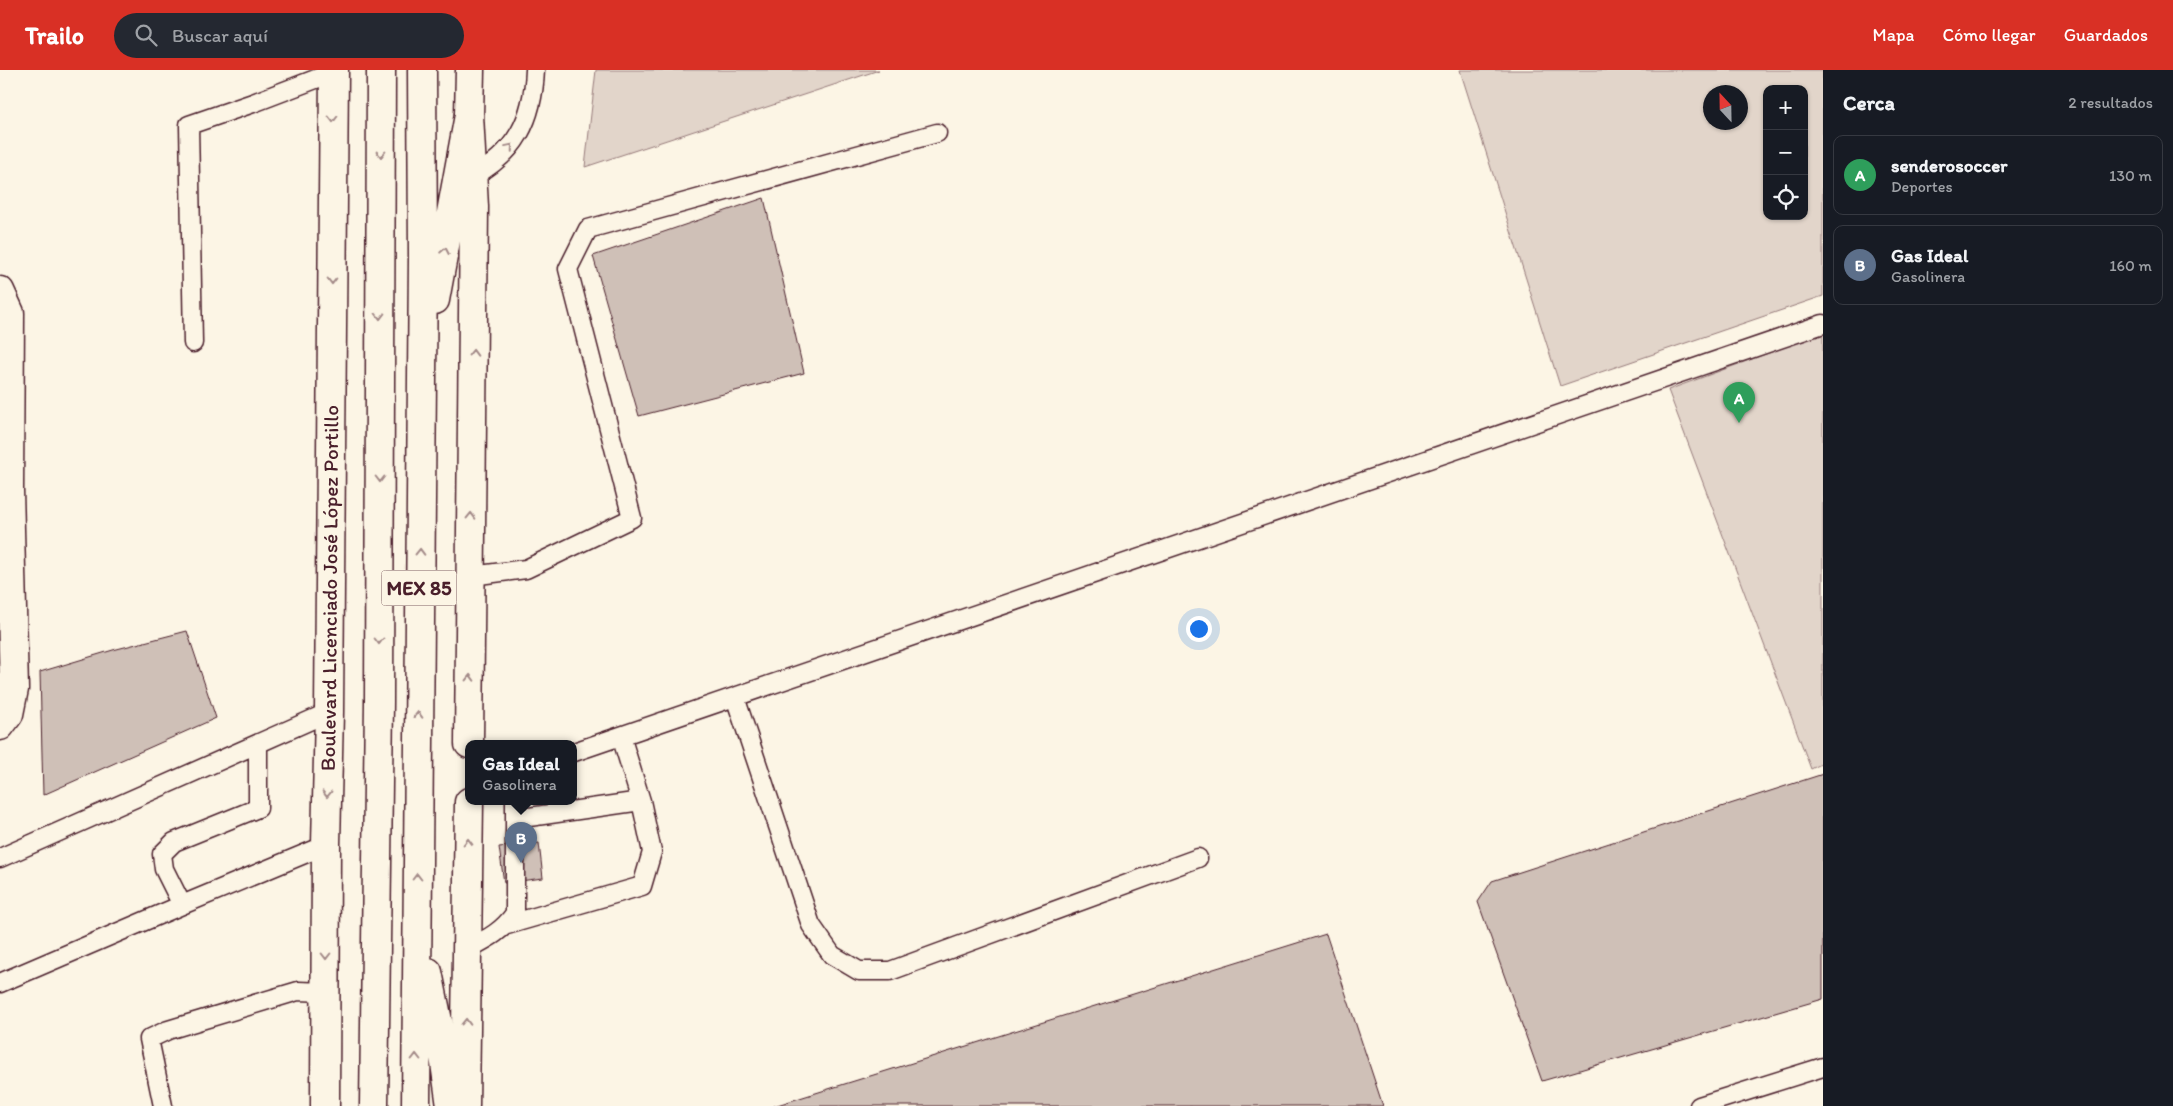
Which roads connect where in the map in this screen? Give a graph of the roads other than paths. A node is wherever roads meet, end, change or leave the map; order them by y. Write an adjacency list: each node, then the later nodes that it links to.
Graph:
1 (381, 70): 37 (main road, MEX 85, one-way to 37)
2 (422, 70): 12 (main road, MEX 85)
3 (470, 70): 6 (main road)
4 (535, 70): 8 (lane, one-way to 4)
5 (334, 71): 11 (lane); 16 (main road, Boulevard Licenciado José López Portillo, one-way to 16)
6 (470, 115): 8 (main road); 12 (main road, one-way to 6)
7 (937, 133): 14 (lane)
8 (472, 177): 14 (main road, one-way to 8)
9 (0, 291): 13 (main road)
10 (1823, 324): 15 (lane)
11 (193, 343)
12 (422, 368): 29 (main road, MEX 85, one-way to 12)
13 (4, 491): 17 (main road)
14 (471, 576): 19 (main road, one-way to 14)
15 (735, 697): 18 (lane); 27 (lane)
16 (329, 712): 20 (lane); 25 (main road, Boulevard Licenciado José López Portillo, one-way to 25)
17 (0, 726)
18 (622, 736): 21 (lane); 22 (lane)
19 (469, 740)
20 (258, 744): 26 (lane); 28 (lane)
21 (577, 751)
22 (640, 801): 24 (lane); 30 (lane)
23 (469, 805): 31 (main road, one-way to 23)
24 (515, 810): 30 (lane)
25 (326, 845): 28 (lane); 33 (main road, Boulevard Licenciado José López Portillo, one-way to 33)
26 (0, 858)
27 (1198, 858)
28 (182, 905): 32 (lane)
29 (416, 916): 38 (main road, MEX 85, one-way to 29); 39 (main road)
30 (507, 925): 31 (lane)
31 (468, 949): 40 (main road, one-way to 31)
32 (0, 984)
33 (326, 992): 35 (lane); 36 (main road, Boulevard Licenciado José López Portillo)
34 (1823, 1067): 41 (lane)
35 (163, 1106)
36 (325, 1106)
37 (374, 1106)
38 (416, 1106)
39 (451, 1106)
40 (465, 1106)
41 (1699, 1106)

